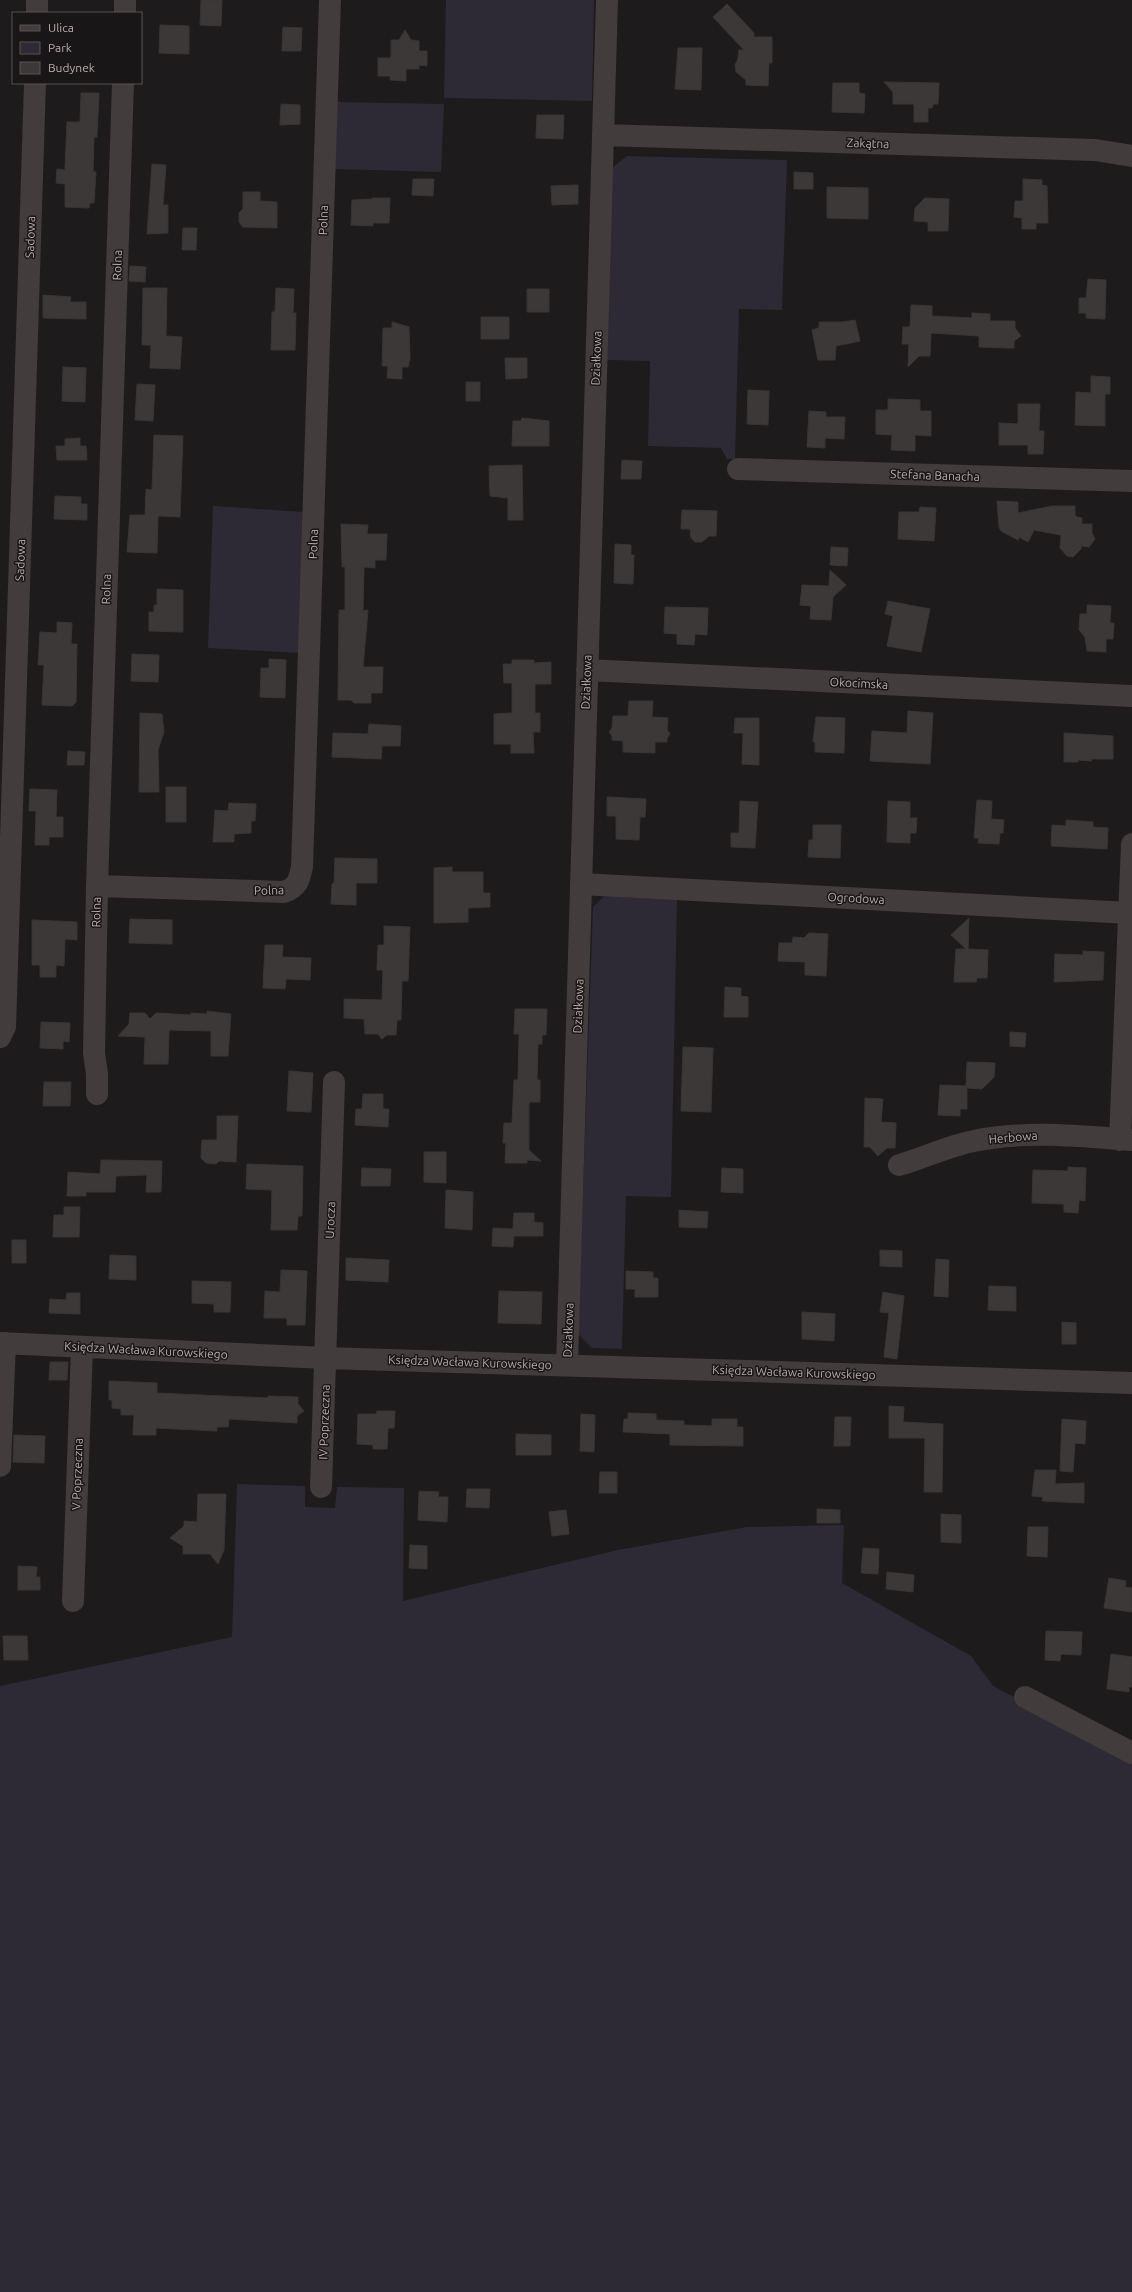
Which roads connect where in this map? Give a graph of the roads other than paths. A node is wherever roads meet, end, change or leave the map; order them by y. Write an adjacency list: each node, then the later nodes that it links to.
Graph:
1 (37, 0): 5 (street)
2 (125, 0): 6 (street)
3 (330, 0): 17 (street, Polna)
4 (607, 0): 9 (street, Działkowa)
5 (37, 12)
6 (125, 12)
7 (35, 84): 19 (street, Sadowa)
8 (123, 84): 17 (street, Rolna)
9 (603, 135): 10 (street, Zakątna); 13 (street, Działkowa)
10 (1132, 156)
11 (738, 469): 12 (street, Stefana Banacha)
12 (1132, 481)
13 (587, 670): 14 (street, Okocimska); 16 (street, Działkowa)
14 (1132, 696)
15 (1132, 844): 18 (street)
16 (581, 884): 18 (street, Ogrodowa); 27 (street, Działkowa)
17 (97, 886): 21 (street, Rolna)
18 (1130, 913): 22 (street)
19 (0, 1037)
20 (334, 1082): 26 (street, Urocza)
21 (97, 1094)
22 (1126, 1140): 23 (street, Herbowa)
23 (899, 1165)
24 (3, 1343): 25 (street, Księdza Wacława Kurowskiego); 29 (street)
25 (82, 1347): 26 (street, Księdza Wacława Kurowskiego); 31 (street, V Poprzeczna)
26 (326, 1358): 27 (street, Księdza Wacława Kurowskiego); 30 (street, IV Poprzeczna)
27 (568, 1365): 28 (street, Księdza Wacława Kurowskiego)
28 (1132, 1383)
29 (0, 1466)
30 (321, 1487)
31 (73, 1601)
32 (1025, 1697): 33 (street)
33 (1132, 1753)

